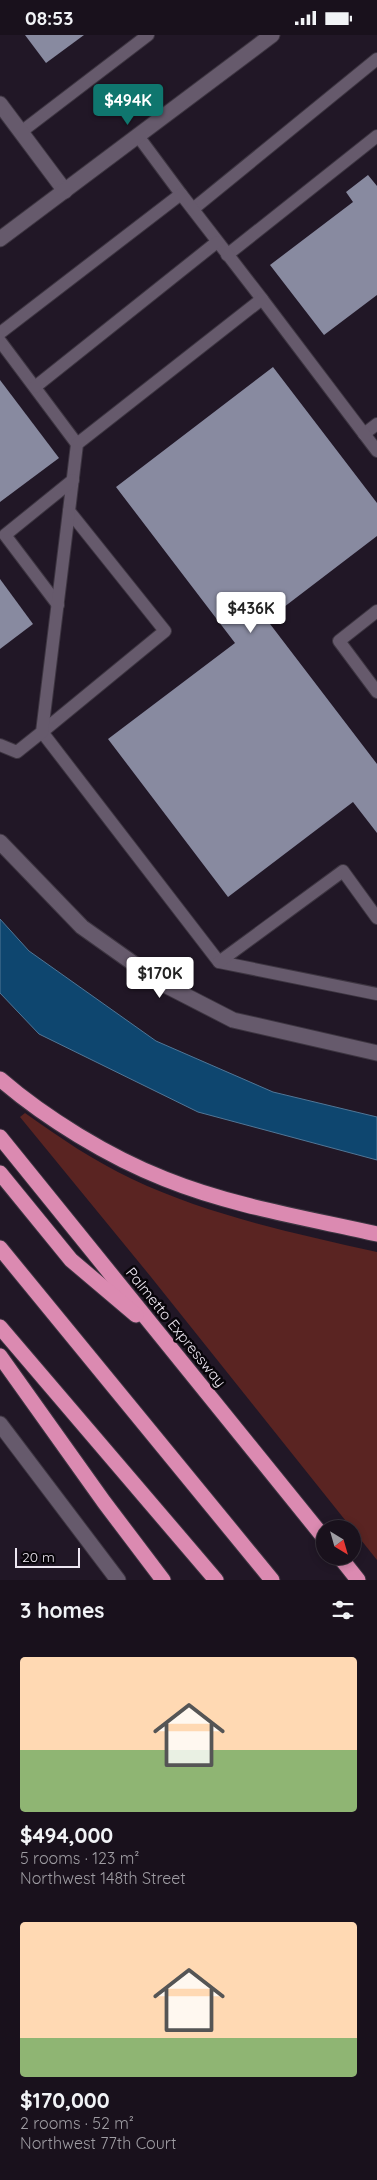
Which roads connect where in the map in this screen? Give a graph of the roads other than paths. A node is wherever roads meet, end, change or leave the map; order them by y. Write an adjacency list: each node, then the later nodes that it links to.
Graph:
1 (148, 35): 5 (lane)
2 (272, 35): 6 (street)
3 (377, 59): 10 (lane)
4 (0, 104): 5 (street)
5 (21, 132): 8 (street)
6 (138, 136): 8 (street); 9 (lane)
7 (377, 136): 13 (lane)
8 (65, 191): 11 (street)
9 (182, 194): 10 (lane); 15 (lane)
10 (193, 209): 12 (lane)
11 (0, 239)
12 (217, 241): 13 (lane); 17 (lane)
13 (227, 255): 14 (lane)
14 (262, 299): 19 (lane); 20 (lane)
15 (0, 333)
16 (0, 341): 17 (lane)
17 (35, 387): 20 (lane)
18 (377, 424): 19 (lane)
19 (364, 434): 21 (lane)
20 (78, 444): 22 (lane)
21 (377, 451)
22 (73, 479): 23 (lane); 24 (lane)
23 (70, 511): 24 (lane); 27 (lane)
24 (58, 605): 27 (lane)
25 (377, 611): 26 (lane)
26 (377, 692)
27 (42, 732): 28 (lane); 31 (lane)
28 (0, 745)
29 (0, 842): 33 (street)
30 (377, 918): 31 (lane)
31 (219, 962): 32 (lane)
32 (377, 994)
33 (377, 1053)
34 (0, 1079): 37 (highway)
35 (0, 1137): 40 (highway, Palmetto Expressway)
36 (0, 1173): 40 (highway)
37 (377, 1234)
38 (0, 1247): 48 (highway)
39 (0, 1327): 47 (highway)
40 (162, 1336): 43 (highway, Palmetto Expressway)
41 (0, 1356): 46 (highway)
42 (0, 1424): 45 (street)
43 (316, 1528)
44 (346, 1565): 49 (highway)
45 (118, 1580)
46 (163, 1580)
47 (216, 1580)
48 (272, 1580)
49 (358, 1580)

